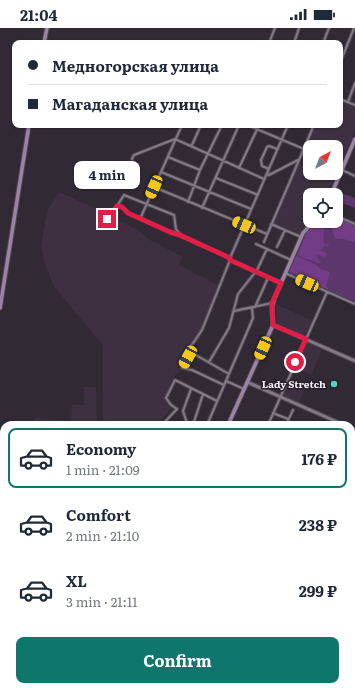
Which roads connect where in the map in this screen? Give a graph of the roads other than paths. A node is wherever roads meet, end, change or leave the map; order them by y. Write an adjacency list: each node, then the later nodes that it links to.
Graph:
1 (47, 28): 6 (main road)
2 (274, 28): 7 (street)
3 (299, 28): 8 (street)
4 (329, 28): 9 (street)
5 (354, 28): 10 (street)
6 (45, 40)
7 (270, 40)
8 (295, 40)
9 (324, 40)
10 (343, 56)
11 (355, 84): 13 (street)
12 (343, 100): 13 (street)
13 (348, 102): 14 (street)
14 (355, 105)
15 (29, 128): 81 (main road)
16 (181, 128): 23 (street)
17 (200, 128): 27 (street)
18 (221, 128): 31 (street)
19 (238, 128): 35 (street)
20 (287, 128): 25 (street)
21 (313, 128): 26 (street)
22 (257, 129): 25 (street); 36 (street)
23 (176, 139): 27 (street); 32 (street); 33 (street)
24 (355, 139): 37 (main road)
25 (282, 140): 28 (street); 29 (street)
26 (307, 140)
27 (192, 146): 31 (street)
28 (303, 148)
29 (278, 149): 38 (street); 38 (street)
30 (303, 150): 34 (street)
31 (208, 154): 35 (street); 39 (street)
32 (168, 156): 39 (street); 41 (street)
33 (132, 159)
34 (299, 160): 42 (street); 58 (street)
35 (223, 161): 36 (street); 44 (street)
36 (239, 168): 45 (street)
37 (343, 168)
38 (269, 169): 42 (street)
39 (200, 170): 48 (street)
40 (343, 170): 43 (street)
41 (161, 172): 47 (street); 48 (street)
42 (267, 174): 45 (street)
43 (355, 176)
44 (216, 178): 49 (street); 50 (street)
45 (264, 179): 50 (street)
46 (149, 185): 47 (street)
47 (154, 187): 51 (street); 52 (street)
48 (194, 187): 49 (street); 51 (street)
49 (209, 193): 54 (street); 55 (street)
50 (258, 194): 55 (street)
51 (188, 202): 54 (street)
52 (147, 204): 53 (street); 56 (street); 65 (street)
53 (117, 206): 56 (street); 61 (street)
54 (202, 208): 60 (street)
55 (251, 209): 60 (street)
56 (140, 219): 65 (street)
57 (343, 219): 59 (street)
58 (271, 224): 63 (street); 64 (street)
59 (355, 224)
60 (244, 225): 64 (street); 71 (street)
61 (108, 226)
62 (306, 228): 66 (main road)
63 (285, 230): 66 (street); 69 (street)
64 (267, 234): 67 (street)
65 (180, 235): 71 (street)
66 (301, 237): 72 (main road)
67 (264, 242)
68 (256, 244): 70 (street)
69 (277, 247)
70 (266, 249): 72 (street); 73 (street)
71 (230, 259): 73 (street); 86 (street)
72 (291, 260): 74 (main road)
73 (255, 272): 75 (street); 83 (street)
74 (285, 273): 76 (main road); 77 (street)
75 (268, 278): 76 (street); 80 (street)
76 (281, 283): 78 (main road)
77 (327, 292): 79 (street); 85 (street)
78 (272, 303): 80 (street); 84 (main road)
79 (355, 304)
80 (255, 307): 82 (street)
81 (0, 308)
82 (252, 308): 83 (street); 89 (street)
83 (234, 311): 88 (street)
84 (273, 325): 85 (street); 91 (main road)
85 (306, 339): 87 (street); 96 (street)
86 (190, 351): 88 (street); 92 (street)
87 (355, 361)
88 (208, 362): 89 (street)
89 (229, 374): 90 (street)
90 (226, 381): 92 (street); 94 (street)
91 (247, 382): 94 (main road); 96 (street)
92 (224, 385): 97 (street)
93 (191, 388): 95 (street); 101 (street); 102 (street)
94 (244, 389): 105 (main road)
95 (203, 394): 97 (street); 103 (street)
96 (280, 397): 99 (street); 107 (street)
97 (216, 401): 104 (street)
98 (293, 410): 100 (street)
99 (273, 413): 100 (street); 106 (street)
100 (288, 420)
101 (166, 421)
102 (186, 421)
103 (194, 421)
104 (208, 421)
105 (230, 421)
106 (270, 421)
107 (335, 421)

